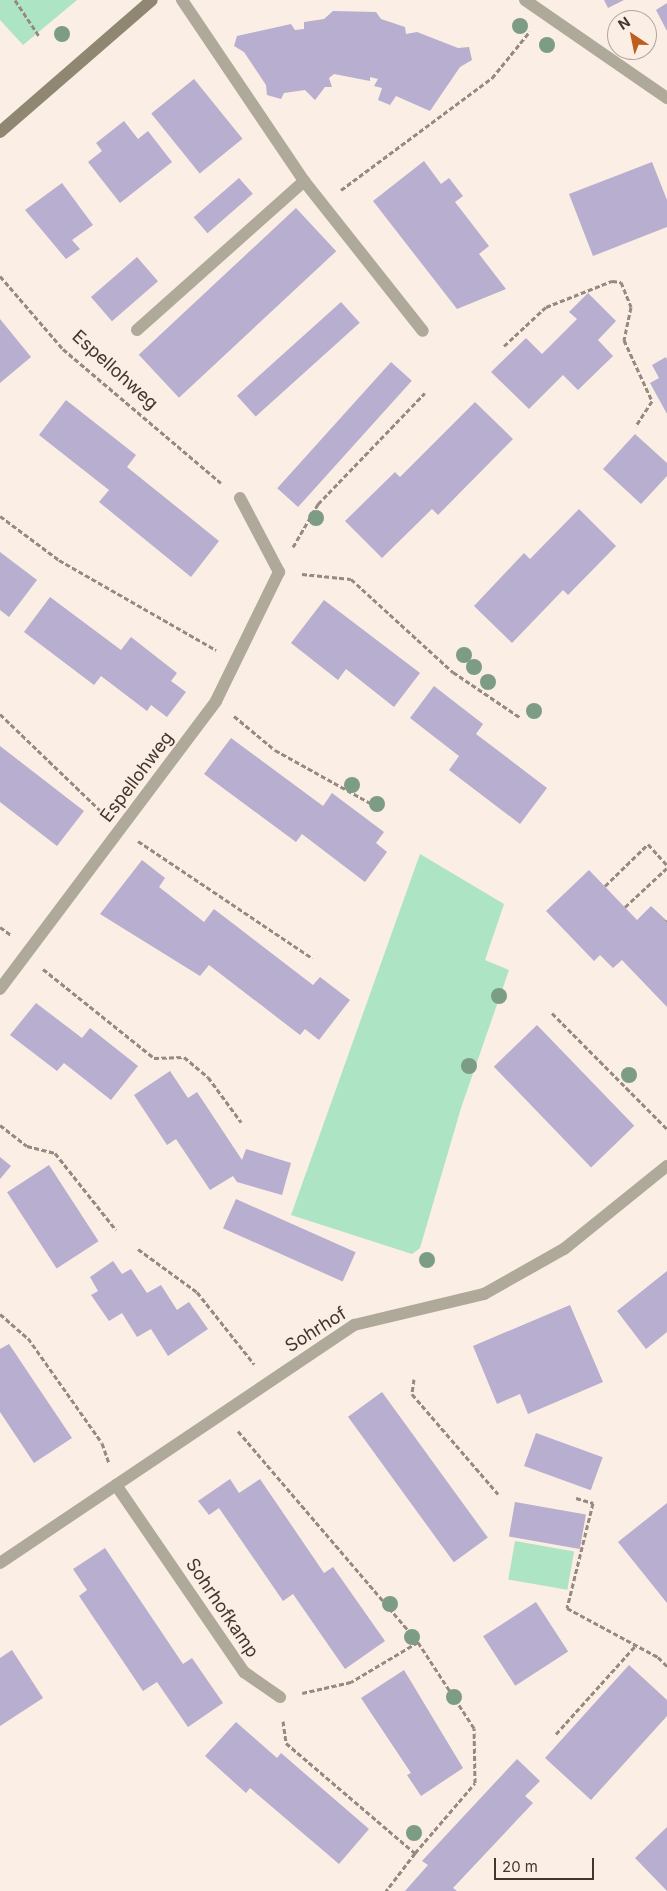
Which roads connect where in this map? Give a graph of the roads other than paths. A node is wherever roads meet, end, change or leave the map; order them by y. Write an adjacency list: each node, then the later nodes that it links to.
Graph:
1 (152, 0): 5 (street)
2 (182, 0): 6 (street)
3 (525, 0): 4 (street)
4 (667, 98)
5 (0, 132)
6 (304, 181): 7 (street); 8 (street)
7 (137, 330)
8 (423, 331)
9 (240, 498): 10 (street, Espellohweg)
10 (0, 988)
11 (667, 1166): 12 (street, Sohrhof)
12 (116, 1485): 13 (street, Sohrhof); 14 (street, Sohrhofkamp)
13 (0, 1563)
14 (280, 1697)

